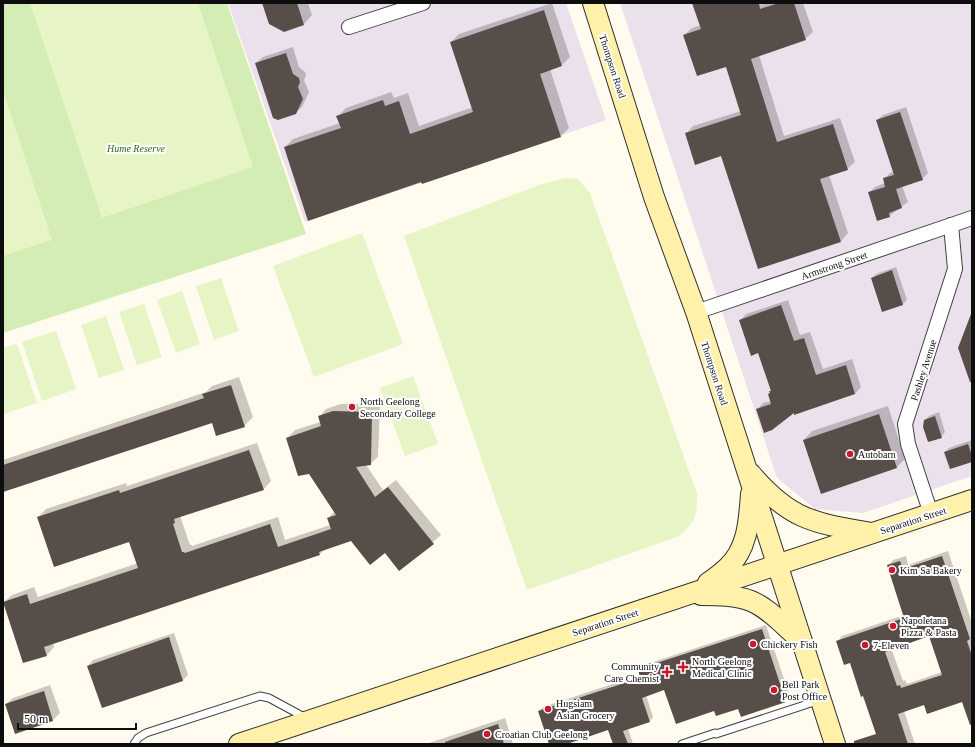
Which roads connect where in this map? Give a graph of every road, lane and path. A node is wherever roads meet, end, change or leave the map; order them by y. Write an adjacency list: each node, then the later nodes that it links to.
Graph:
1 (423, 3): 3 (street)
2 (593, 3): 6 (main road, Thompson Road)
3 (349, 27)
4 (972, 218): 5 (street, Armstrong Street)
5 (951, 225): 6 (street, Armstrong Street); 9 (street, Pashley Avenue)
6 (696, 312): 7 (main road, Thompson Road)
7 (749, 479): 10 (main road); 11 (main road, Thompson Road); 12 (main road)
8 (972, 500): 9 (main road, Separation Street)
9 (931, 514): 10 (main road, Separation Street)
10 (873, 533): 11 (main road, Separation Street)
11 (777, 565): 12 (main road, Separation Street); 13 (main road, Thompson Road)
12 (690, 594): 13 (main road); 15 (main road, Separation Street)
13 (801, 640): 14 (main road, Thompson Road)
14 (820, 700): 18 (lane); 19 (main road, Thompson Road)
15 (310, 720): 16 (lane); 17 (main road, Separation Street)
16 (134, 744)
17 (240, 744)
18 (682, 744)
19 (835, 744)

